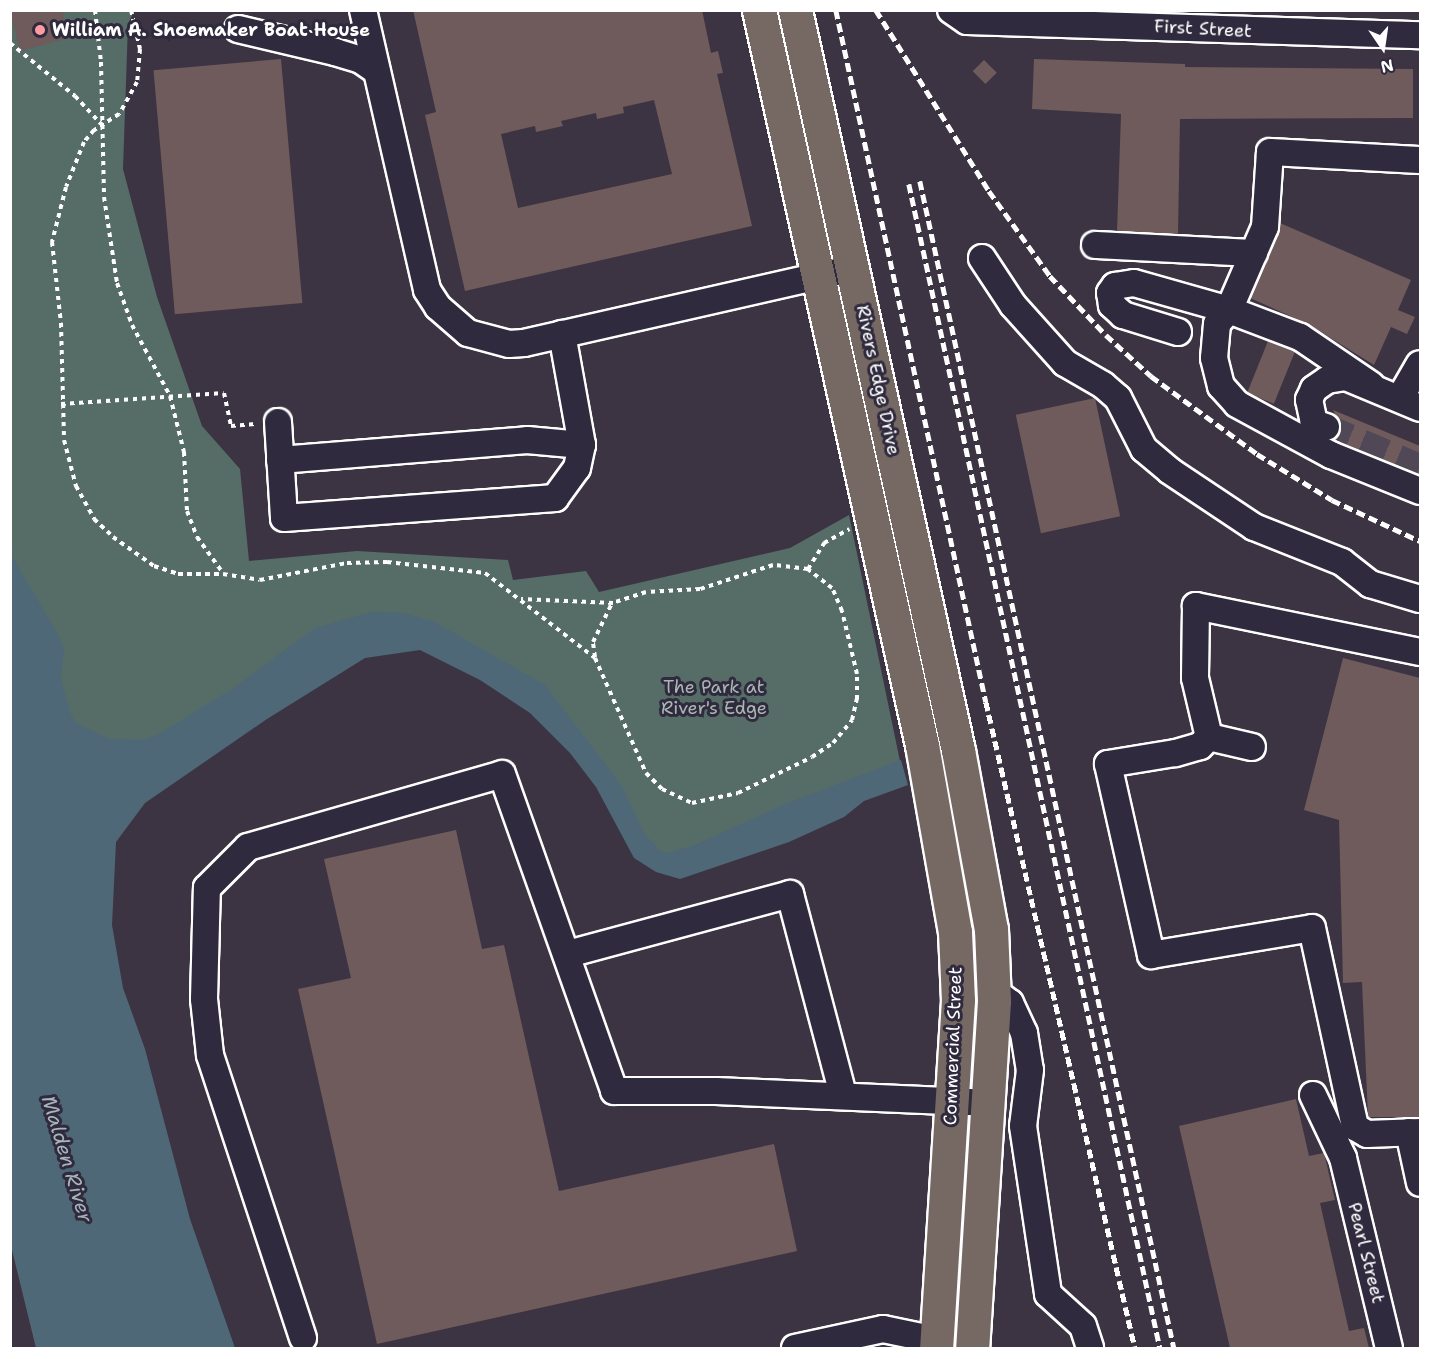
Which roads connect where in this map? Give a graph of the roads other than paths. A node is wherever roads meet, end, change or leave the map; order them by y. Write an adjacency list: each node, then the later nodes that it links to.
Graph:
1 (363, 10): 7 (street)
2 (759, 10): 13 (main road, Rivers Edge Drive)
3 (795, 10): 12 (main road, Rivers Edge Drive)
4 (951, 11): 6 (street, First Street)
5 (238, 29): 7 (street)
6 (1420, 35)
7 (377, 71): 15 (street)
8 (1420, 160): 10 (street)
9 (1095, 245): 10 (street)
10 (1254, 253): 14 (street)
11 (982, 258): 25 (street)
12 (853, 268): 13 (street); 30 (main road, Rivers Edge Drive)
13 (818, 276): 15 (street); 28 (main road, Rivers Edge Drive)
14 (1230, 310): 16 (street); 16 (street); 18 (street)
15 (562, 334): 22 (street)
16 (1215, 346): 24 (street)
17 (1420, 364): 19 (street)
18 (1371, 385): 19 (street); 21 (street)
19 (1410, 403)
20 (278, 422): 23 (street)
21 (1326, 427)
22 (582, 445): 23 (street); 23 (street)
23 (280, 460)
24 (1420, 491)
25 (1420, 598)
26 (1420, 652): 27 (street)
27 (1209, 737): 29 (street); 37 (street)
28 (922, 745): 35 (main road, Commercial Street)
29 (1252, 747)
30 (958, 750): 32 (main road, Commercial Street)
31 (568, 954): 33 (street); 33 (street); 39 (street)
32 (994, 991): 36 (main road, Commercial Street); 44 (street)
33 (843, 1095): 35 (street)
34 (1313, 1095): 45 (street, Pearl Street)
35 (951, 1098): 36 (street); 41 (main road, Commercial Street)
36 (987, 1102): 43 (main road, Commercial Street)
37 (1415, 1132): 38 (street)
38 (1420, 1182)
39 (303, 1338)
40 (833, 1344): 41 (street); 42 (street)
41 (936, 1344)
42 (795, 1348)
43 (972, 1348)
44 (1090, 1348)
45 (1389, 1348)

